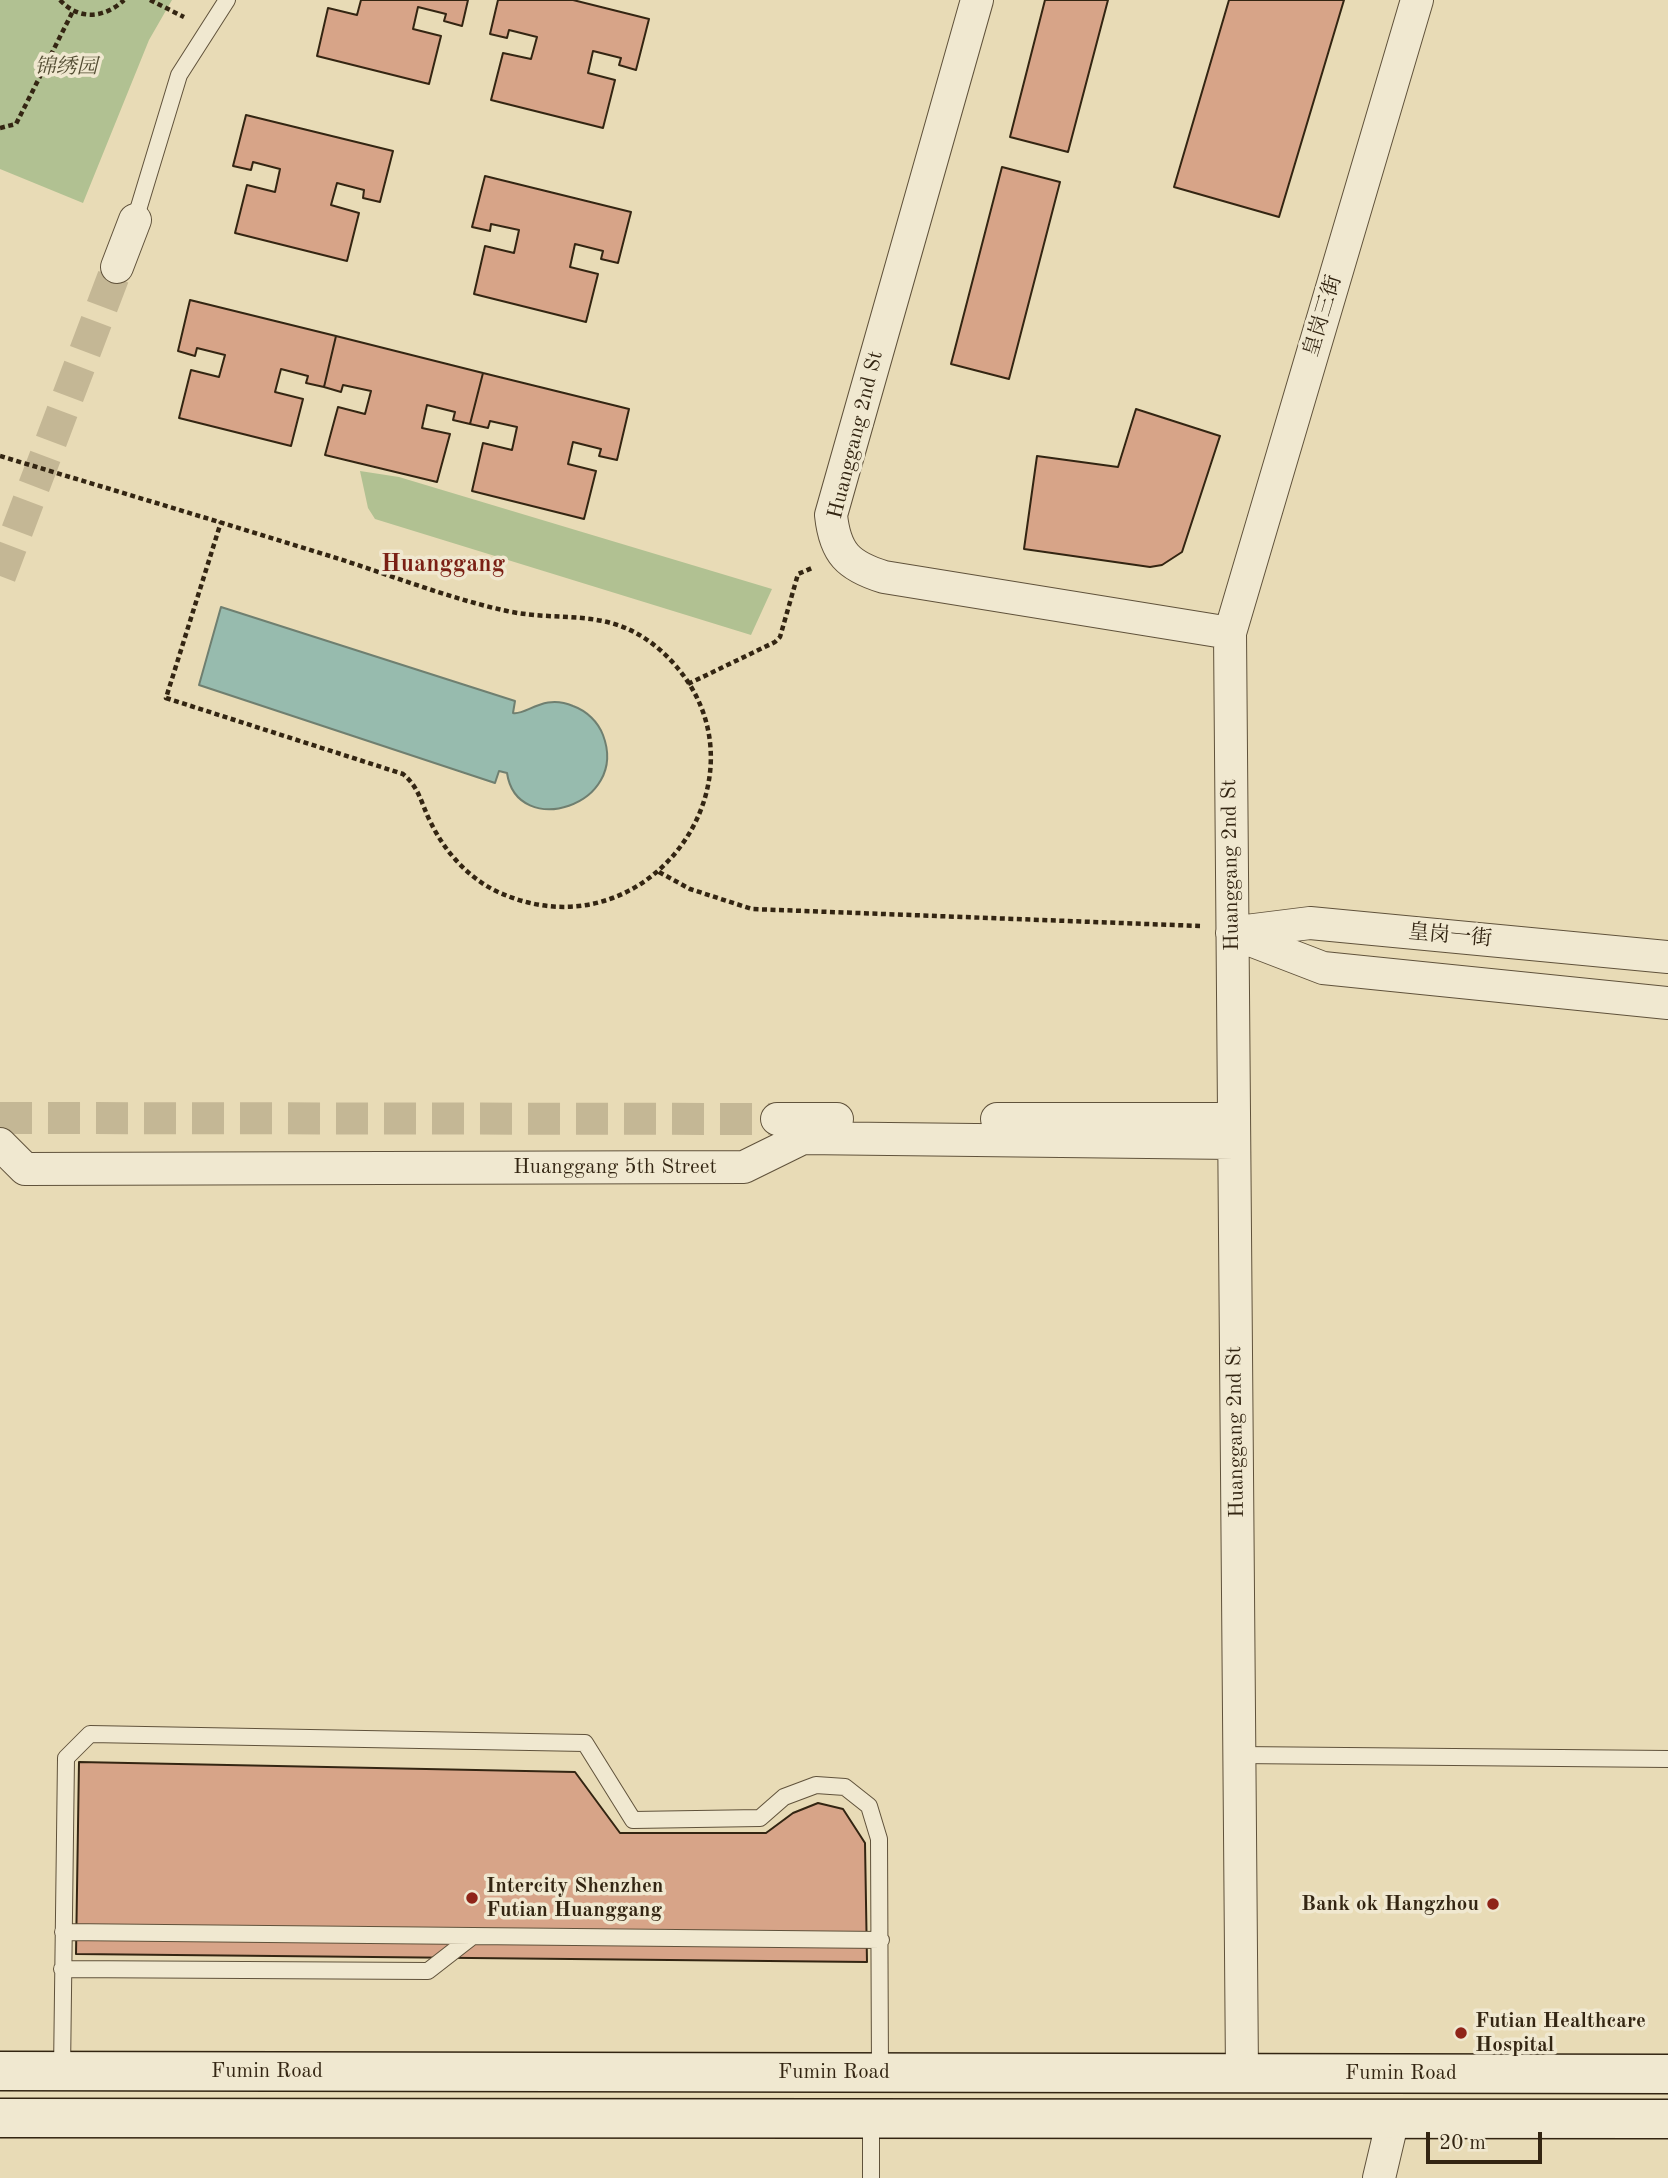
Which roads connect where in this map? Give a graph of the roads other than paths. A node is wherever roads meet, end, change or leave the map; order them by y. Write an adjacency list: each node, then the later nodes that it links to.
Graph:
1 (227, 0): 4 (lane)
2 (977, 0): 6 (street, Huanggang 2nd St)
3 (1417, 0): 6 (street, 皇岗三街)
4 (135, 220): 5 (street)
5 (117, 267)
6 (1230, 633): 7 (street, Huanggang 2nd St)
7 (1232, 930): 8 (street, 皇岗一街); 9 (street); 11 (street, Huanggang 2nd St)
8 (1668, 957)
9 (1668, 1003)
10 (777, 1119): 11 (street)
11 (1234, 1131): 12 (street, Huanggang 5th Street); 13 (street, Huanggang 2nd St)
12 (0, 1144)
13 (1239, 1755): 14 (lane); 22 (street, Huanggang 2nd St)
14 (1668, 1759)
15 (63, 1932): 16 (lane); 17 (lane); 18 (lane)
16 (473, 1936): 17 (lane); 18 (lane)
17 (881, 1940): 21 (lane)
18 (62, 1969): 20 (lane)
19 (0, 2070): 20 (main road, Fumin Road)
20 (62, 2071): 21 (main road, Fumin Road)
21 (880, 2072): 22 (main road, Fumin Road)
22 (1242, 2073): 23 (main road, Fumin Road)
23 (1668, 2074)
24 (0, 2118): 25 (main road)
25 (871, 2119): 26 (main road); 28 (lane)
26 (1393, 2119): 27 (main road); 29 (street)
27 (1668, 2119)
28 (871, 2178)
29 (1379, 2178)

